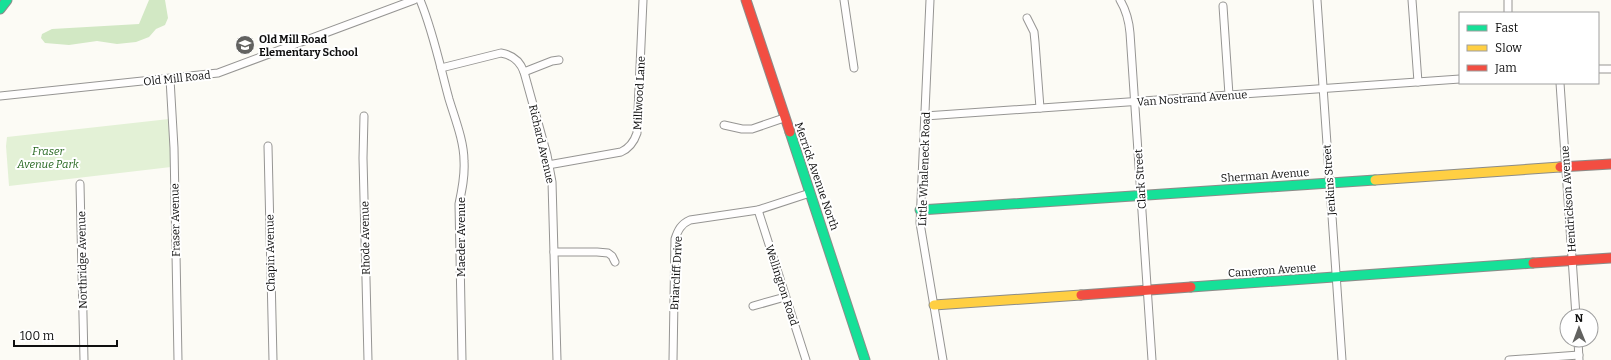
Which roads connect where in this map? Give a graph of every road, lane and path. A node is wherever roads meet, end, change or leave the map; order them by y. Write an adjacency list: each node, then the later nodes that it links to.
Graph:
1 (7, 0): 13 (street)
2 (414, 0): 22 (street, Old Mill Road)
3 (420, 0): 17 (street, Maeder Avenue)
4 (643, 0): 37 (street, Millwood Lane)
5 (746, 0): 33 (street, Merrick Avenue North)
6 (844, 0): 18 (street)
7 (930, 0): 32 (street, Little Whaleneck Road)
8 (1120, 0): 29 (street, Clark Street)
9 (1317, 0): 26 (street, Jenkins Street)
10 (1412, 0): 24 (street)
11 (1508, 0): 14 (street)
12 (1223, 6): 27 (street)
13 (0, 9)
14 (1508, 12)
15 (1027, 18): 30 (street)
16 (559, 60): 21 (street)
17 (441, 68): 21 (street, Richard Avenue); 61 (street, Maeder Avenue)
18 (854, 68)
19 (1611, 69): 20 (street)
20 (1599, 70)
21 (524, 72): 37 (street, Richard Avenue)
22 (170, 79): 28 (street, Old Mill Road); 58 (street, Fraser Avenue)
23 (1459, 79): 24 (street, Van Nostrand Avenue)
24 (1418, 82): 26 (street, Van Nostrand Avenue)
25 (1560, 84): 38 (street, Hendrickson Avenue)
26 (1323, 88): 27 (street, Van Nostrand Avenue); 39 (street, Jenkins Street)
27 (1229, 95): 29 (street, Van Nostrand Avenue)
28 (0, 96)
29 (1134, 102): 30 (street, Van Nostrand Avenue); 42 (street, Clark Street)
30 (1040, 108): 32 (street, Van Nostrand Avenue)
31 (364, 116): 60 (street, Rhode Avenue)
32 (925, 116): 44 (street, Little Whaleneck Road)
33 (784, 118): 34 (street); 41 (street, Merrick Avenue North)
34 (724, 125)
35 (268, 146): 59 (street, Chapin Avenue)
36 (1611, 164): 38 (street, Sherman Avenue)
37 (548, 165): 45 (street, Richard Avenue)
38 (1566, 167): 39 (street, Sherman Avenue); 47 (street, Hendrickson Avenue)
39 (1330, 183): 42 (street, Sherman Avenue); 49 (street, Jenkins Street)
40 (80, 184): 57 (street, Northridge Avenue)
41 (810, 193): 43 (street, Briarcliff Drive); 65 (street, Merrick Avenue North)
42 (1141, 196): 44 (street, Sherman Avenue); 50 (street, Clark Street)
43 (758, 210): 51 (street, Wellington Road); 63 (street, Briarcliff Drive)
44 (920, 210): 52 (street, Little Whaleneck Road)
45 (554, 252): 48 (street); 62 (street, Richard Avenue)
46 (1611, 258): 47 (street, Cameron Avenue)
47 (1572, 261): 49 (street, Cameron Avenue); 54 (street, Hendrickson Avenue)
48 (615, 262)
49 (1336, 277): 50 (street, Cameron Avenue); 68 (street, Jenkins Street)
50 (1147, 290): 52 (street, Cameron Avenue); 67 (street, Clark Street)
51 (785, 297): 53 (street); 64 (street, Wellington Road)
52 (934, 305): 66 (street, Little Whaleneck Road)
53 (753, 306)
54 (1575, 308)
55 (1578, 348): 56 (street)
56 (1579, 358): 69 (street)
57 (84, 360)
58 (178, 360)
59 (273, 360)
60 (368, 360)
61 (462, 360)
62 (557, 360)
63 (673, 360)
64 (806, 360)
65 (865, 360)
66 (943, 360)
67 (1152, 360)
68 (1342, 360)
69 (1509, 360)

